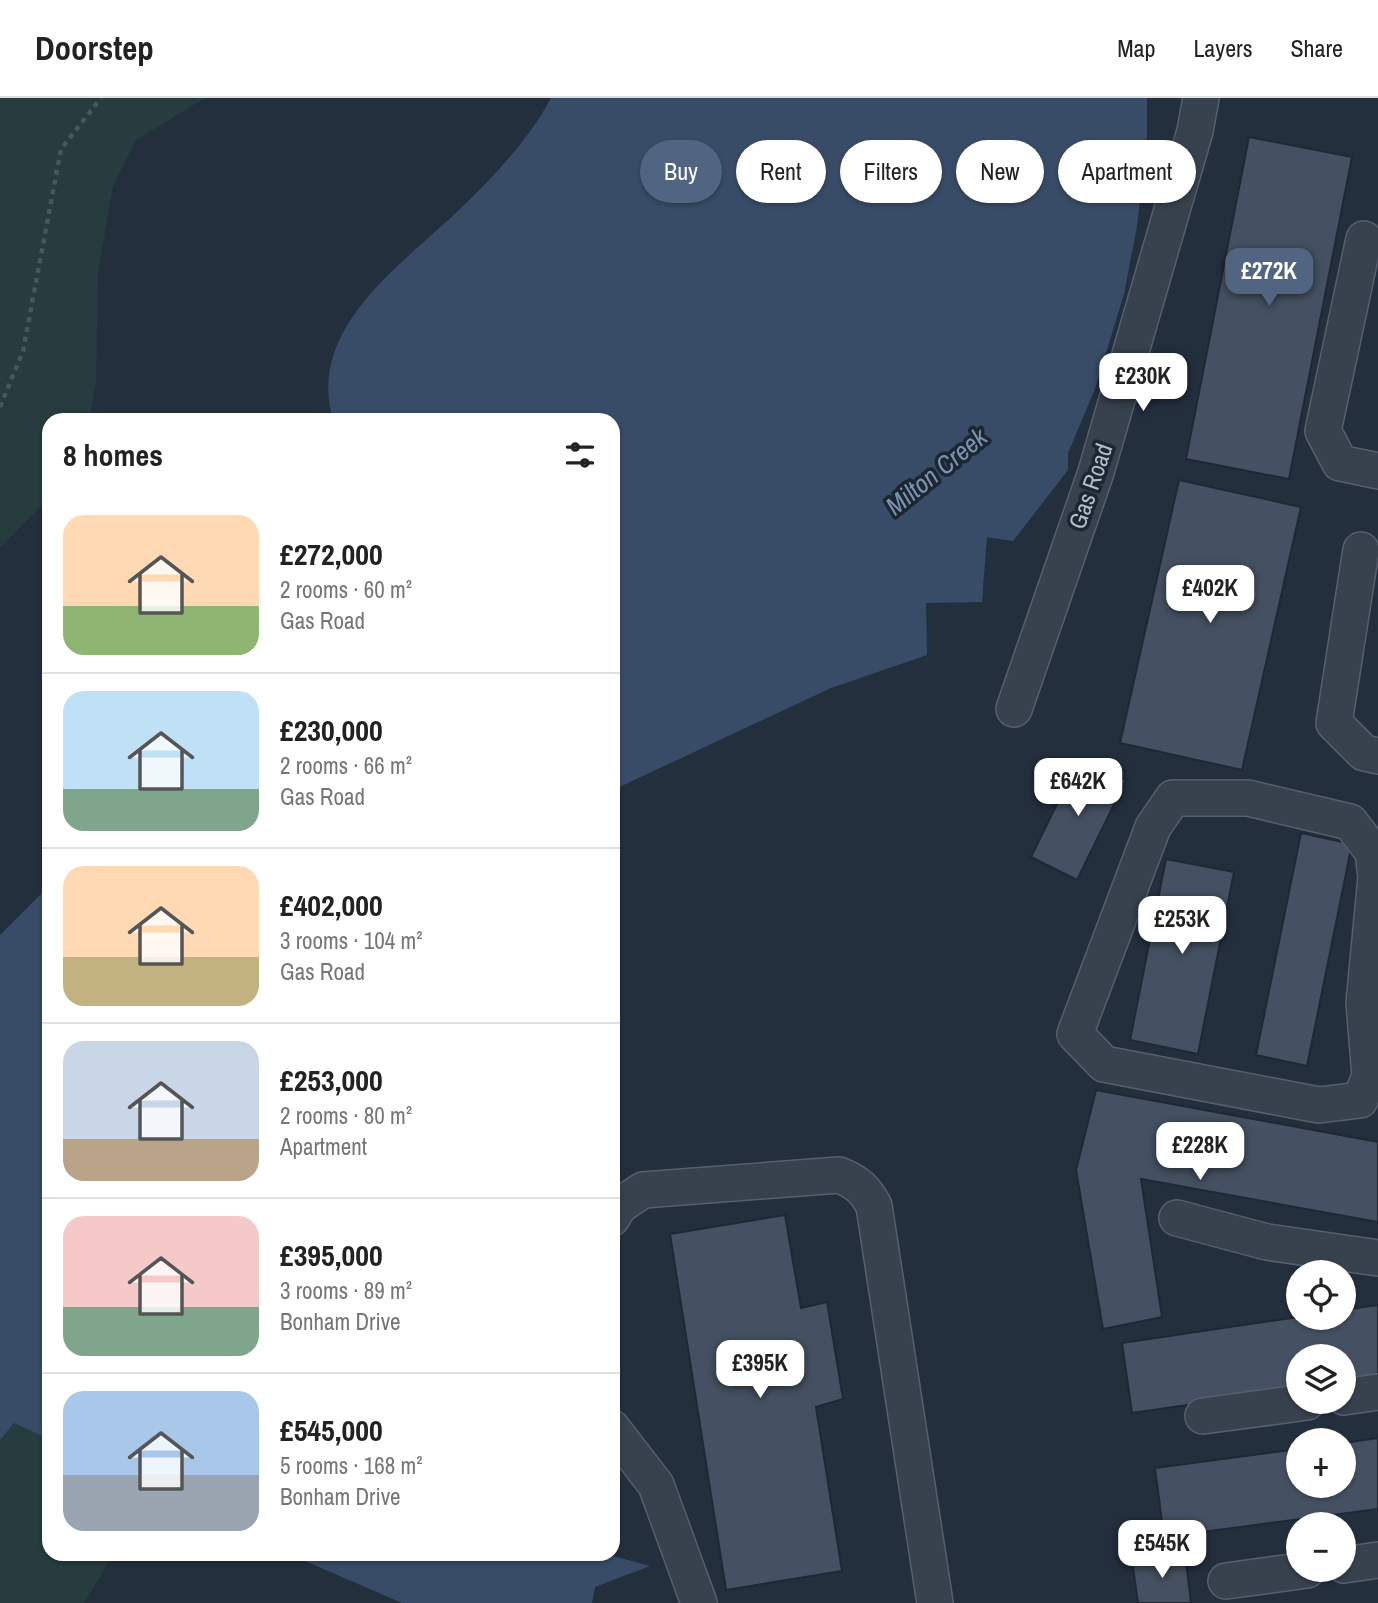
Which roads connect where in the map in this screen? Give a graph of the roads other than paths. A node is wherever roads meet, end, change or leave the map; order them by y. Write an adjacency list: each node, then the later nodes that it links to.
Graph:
1 (1201, 98): 5 (street, Gas Road)
2 (1364, 239): 3 (street)
3 (1378, 471)
4 (1361, 550): 6 (street)
5 (1014, 709)
6 (1378, 756)
7 (1374, 1077): 7 (street)
8 (620, 1205): 21 (street)
9 (1177, 1218): 10 (street)
10 (1378, 1258)
11 (1378, 1392): 12 (street)
12 (1356, 1395)
13 (1286, 1405): 14 (street)
14 (1203, 1416)
15 (620, 1438): 20 (street)
16 (1378, 1560): 17 (street)
17 (1356, 1563)
18 (1286, 1573): 19 (street)
19 (1226, 1581)
20 (699, 1603)
21 (935, 1603)

